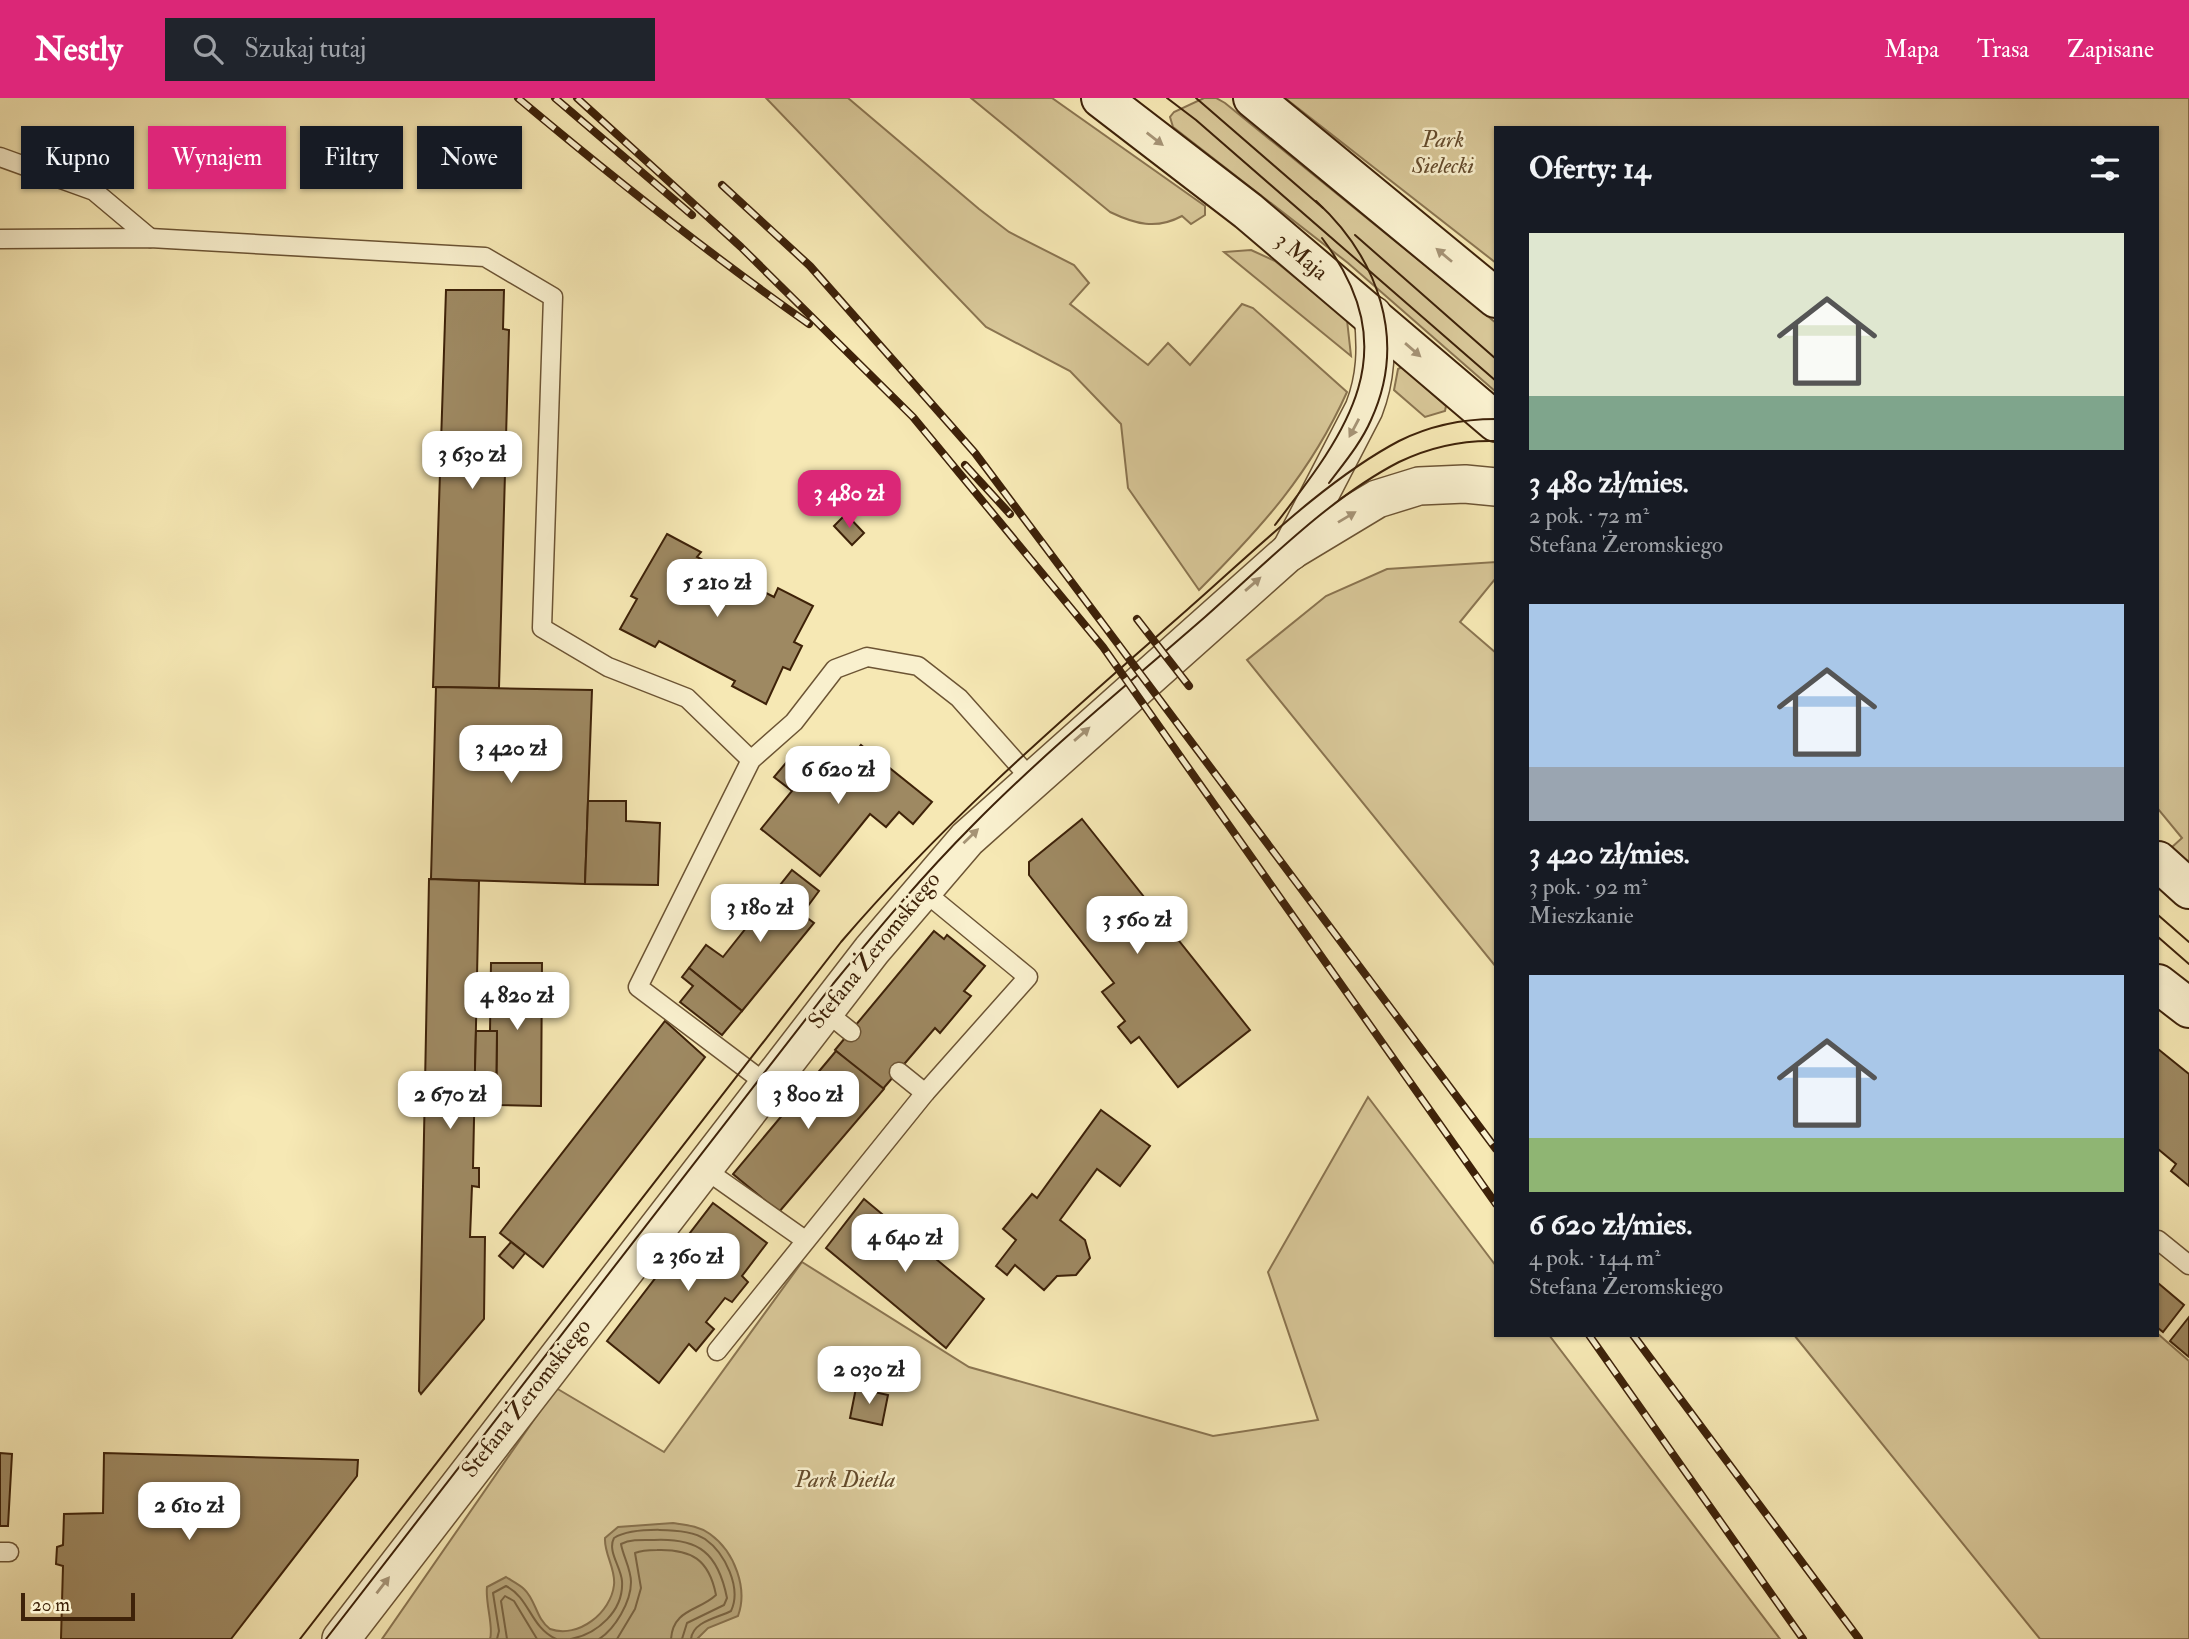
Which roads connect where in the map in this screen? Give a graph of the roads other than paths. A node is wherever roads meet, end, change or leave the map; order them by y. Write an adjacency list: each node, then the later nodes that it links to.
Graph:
1 (1101, 98): 7 (main road, 3 Maja, one-way to 7)
2 (1253, 98): 6 (main road, one-way to 2)
3 (0, 157): 4 (lane)
4 (150, 238): 5 (lane); 11 (lane)
5 (0, 239)
6 (1494, 296)
7 (1373, 315): 8 (main road, 3 Maja, one-way to 8); 10 (street, Stefana Żeromskiego, one-way to 10)
8 (1494, 420)
9 (1494, 487): 10 (street, Stefana Żeromskiego, one-way to 9)
10 (1289, 552): 12 (street, Stefana Żeromskiego, one-way to 10)
11 (751, 760): 12 (lane); 19 (lane)
12 (1031, 779): 14 (street, Stefana Żeromskiego, one-way to 12)
13 (2159, 862): 15 (main road)
14 (921, 889): 19 (street, Stefana Żeromskiego); 20 (lane)
15 (2189, 889)
16 (2159, 985): 17 (main road)
17 (2189, 1008)
18 (899, 1072): 20 (lane)
19 (768, 1085): 21 (street, Stefana Żeromskiego)
20 (925, 1093): 22 (lane)
21 (703, 1168): 22 (lane); 26 (street, Stefana Żeromskiego, one-way to 21)
22 (805, 1240): 25 (lane)
23 (2159, 1241): 24 (lane)
24 (2189, 1265)
25 (717, 1351)
26 (341, 1639)

